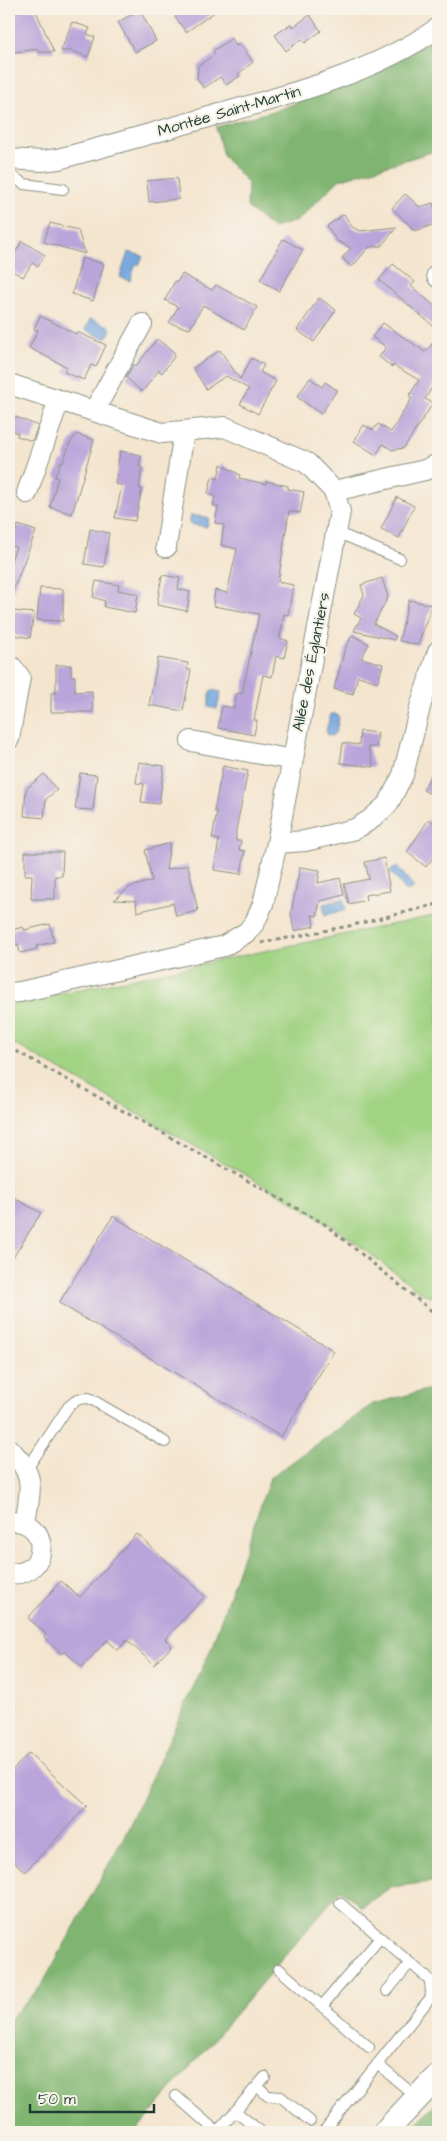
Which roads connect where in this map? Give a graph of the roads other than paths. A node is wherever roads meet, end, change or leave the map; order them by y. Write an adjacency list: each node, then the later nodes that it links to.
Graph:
1 (438, 28): 2 (street, Montée Saint-Martin)
2 (10, 166): 3 (lane)
3 (63, 189)
4 (142, 324): 7 (street)
5 (9, 384): 6 (street)
6 (59, 400): 7 (street); 11 (street)
7 (94, 411): 8 (street)
8 (184, 432): 10 (street); 13 (street)
9 (438, 464): 10 (street)
10 (334, 491): 12 (street, Allée des Églantiers)
11 (27, 493)
12 (336, 532): 14 (lane); 19 (street, Allée des Églantiers)
13 (166, 547)
14 (400, 559)
15 (438, 651): 20 (street)
16 (9, 666): 17 (street)
17 (9, 738)
18 (191, 741): 19 (street)
19 (293, 760): 20 (street, Allée des Églantiers)
20 (277, 843): 21 (street, Allée des Églantiers)
21 (9, 993)
22 (165, 1442): 24 (lane)
23 (9, 1449): 24 (street)
24 (27, 1469): 25 (street)
25 (17, 1522): 26 (street)
26 (9, 1573)
27 (340, 1903): 28 (lane)
28 (380, 1938): 29 (lane); 32 (lane)
29 (410, 1963): 31 (lane); 34 (lane)
30 (279, 1969): 32 (lane)
31 (387, 1990)
32 (322, 2006): 33 (lane)
33 (370, 2047)
34 (377, 2064): 39 (lane); 44 (lane)
35 (265, 2076): 37 (lane)
36 (438, 2076): 39 (street)
37 (257, 2086): 40 (lane); 41 (lane)
38 (176, 2096): 42 (lane)
39 (418, 2098): 45 (street)
40 (235, 2111): 42 (lane); 43 (lane)
41 (310, 2121)
42 (217, 2132)
43 (261, 2132)
44 (323, 2132)
45 (385, 2132)

